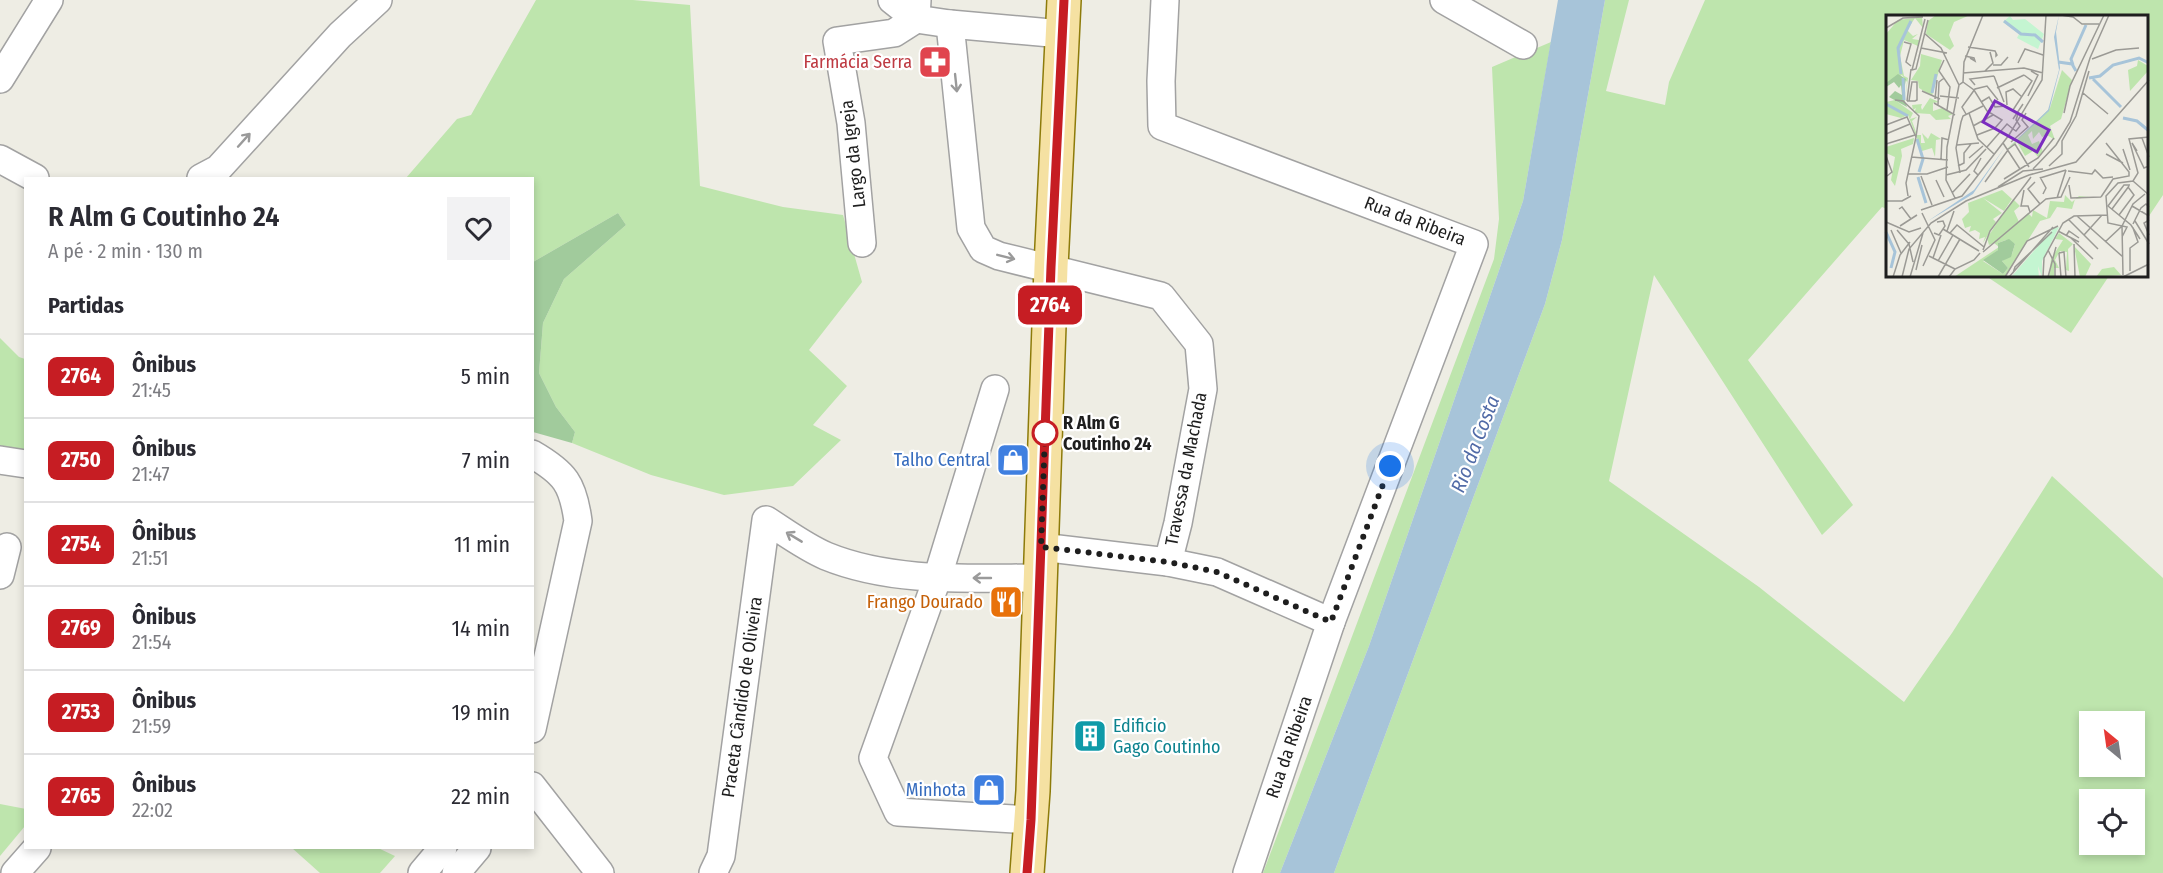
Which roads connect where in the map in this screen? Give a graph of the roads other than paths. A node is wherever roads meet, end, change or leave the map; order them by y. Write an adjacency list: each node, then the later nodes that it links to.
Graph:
1 (49, 0): 11 (street)
2 (378, 0): 14 (street, one-way to 2)
3 (892, 0): 7 (street)
4 (1064, 0): 9 (main road)
5 (1165, 0): 27 (street, Rua da Ribeira)
6 (1444, 0): 10 (street)
7 (917, 10): 8 (street); 15 (street, Largo da Igreja)
8 (951, 24): 9 (street); 16 (street, one-way to 16)
9 (1062, 34): 16 (main road)
10 (1523, 45)
11 (0, 79)
12 (0, 159): 13 (street)
13 (33, 177)
14 (203, 177)
15 (862, 243)
16 (1051, 267): 23 (main road); 24 (street, Travessa da Machada)
17 (995, 389): 26 (street)
18 (534, 455): 28 (street)
19 (0, 460): 20 (street)
20 (24, 464)
21 (766, 520): 26 (street, Travessa da Machada, one-way to 21); 38 (street, Praceta Cândido de Oliveira)
22 (7, 547): 25 (street)
23 (1041, 562): 24 (street, Travessa da Machada); 26 (street, Travessa da Machada, one-way to 26); 30 (main road)
24 (1168, 562): 27 (street)
25 (0, 575)
26 (937, 579): 30 (street)
27 (1331, 622): 40 (street, Rua da Ribeira)
28 (534, 722)
29 (534, 789): 37 (street)
30 (1031, 820): 39 (main road)
31 (36, 849): 34 (street)
32 (442, 849): 35 (street)
33 (476, 849): 36 (street)
34 (15, 873)
35 (422, 873)
36 (456, 873)
37 (600, 873)
38 (713, 873)
39 (1027, 873)
40 (1246, 873)

